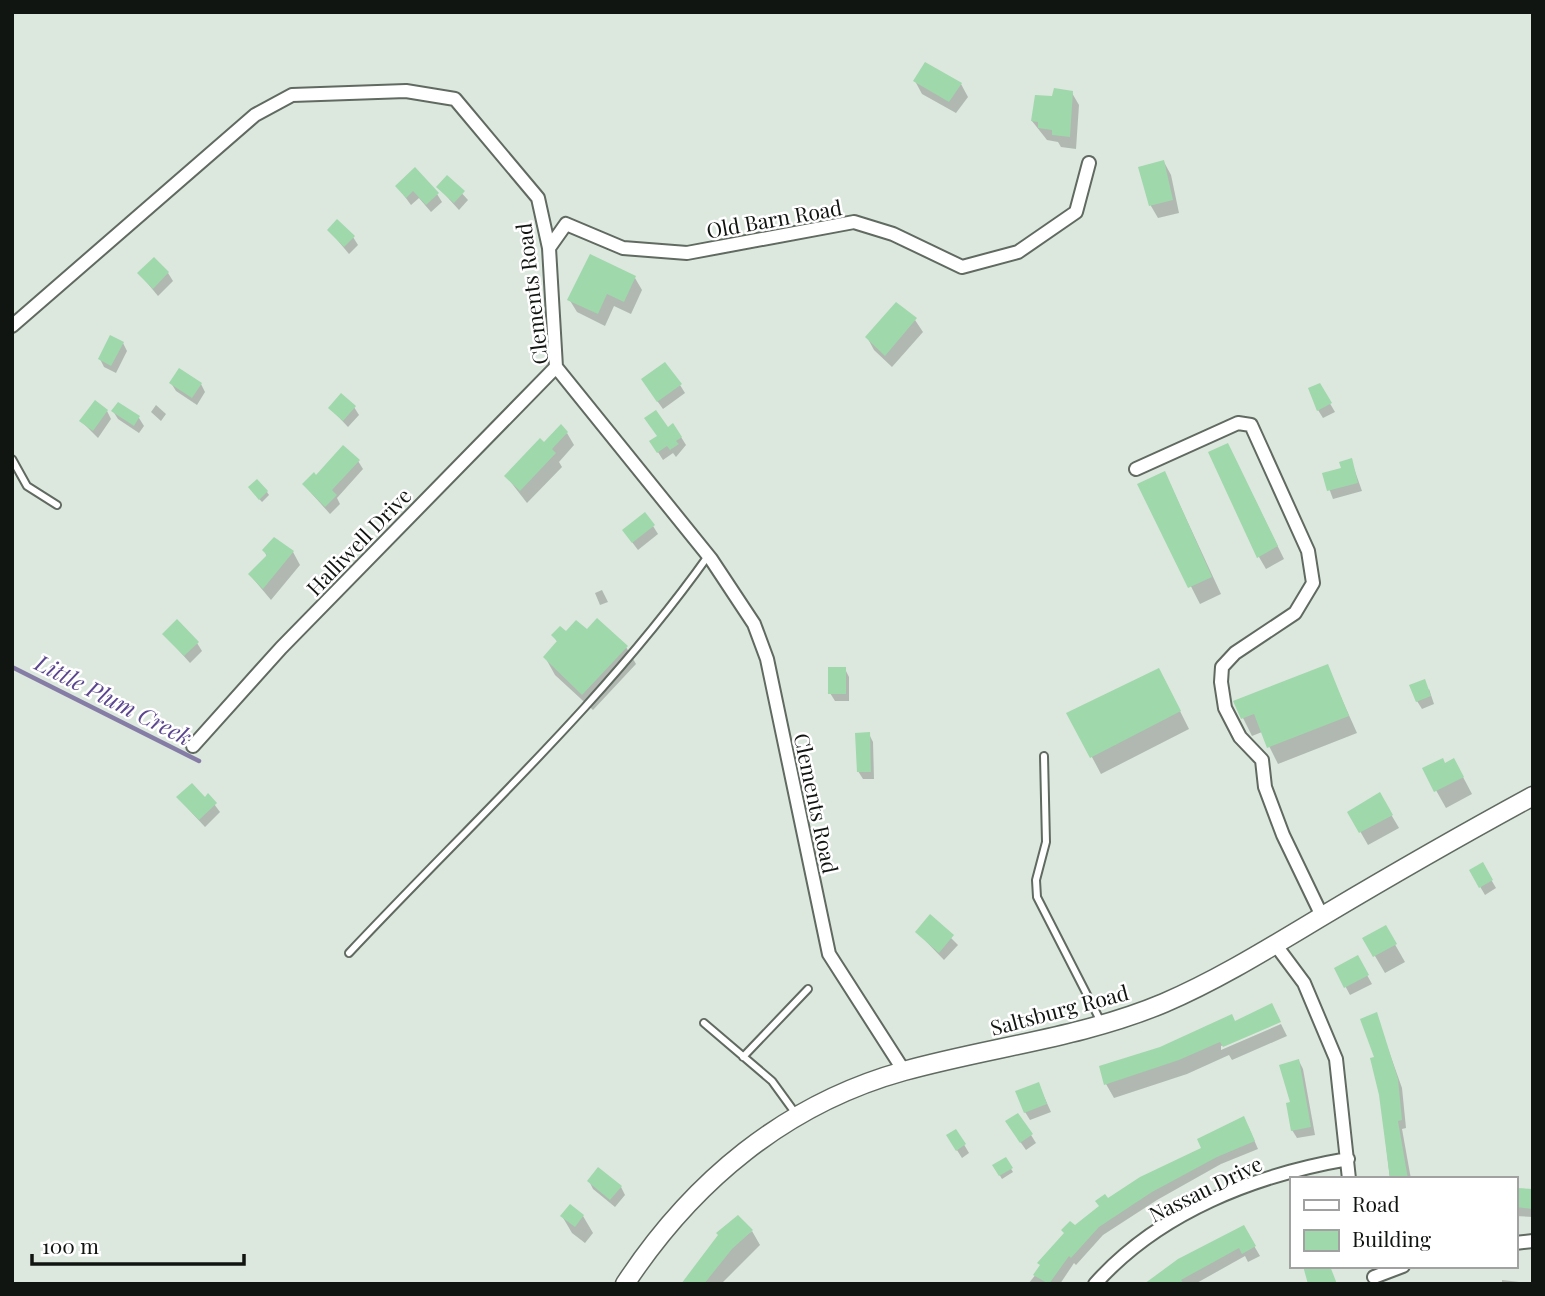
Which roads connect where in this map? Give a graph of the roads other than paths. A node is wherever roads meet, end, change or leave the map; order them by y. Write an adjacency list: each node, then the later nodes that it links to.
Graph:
1 (1089, 163): 2 (street, Old Barn Road)
2 (549, 248): 3 (street, Clements Road); 4 (street, Clements Road)
3 (12, 326)
4 (556, 367): 8 (street, Clements Road); 9 (street, Halliwell Drive)
5 (12, 459): 7 (lane)
6 (1136, 469): 12 (street)
7 (57, 505)
8 (708, 556): 14 (lane); 19 (street, Clements Road)
9 (193, 746)
10 (1044, 755): 17 (lane)
11 (1533, 796): 12 (main road, Saltsburg Road)
12 (1322, 916): 13 (main road, Saltsburg Road)
13 (1275, 944): 17 (main road, Saltsburg Road); 21 (street)
14 (349, 953)
15 (808, 989): 18 (lane)
16 (704, 1023): 18 (lane)
17 (1102, 1024): 19 (main road, Saltsburg Road)
18 (743, 1057): 20 (lane)
19 (904, 1071): 20 (main road, Saltsburg Road)
20 (797, 1115): 25 (main road, Saltsburg Road)
21 (1348, 1159): 22 (street); 26 (street, Nassau Drive)
22 (1349, 1177)
23 (1397, 1268): 24 (street)
24 (1373, 1276)
25 (625, 1284)
26 (1095, 1284)

